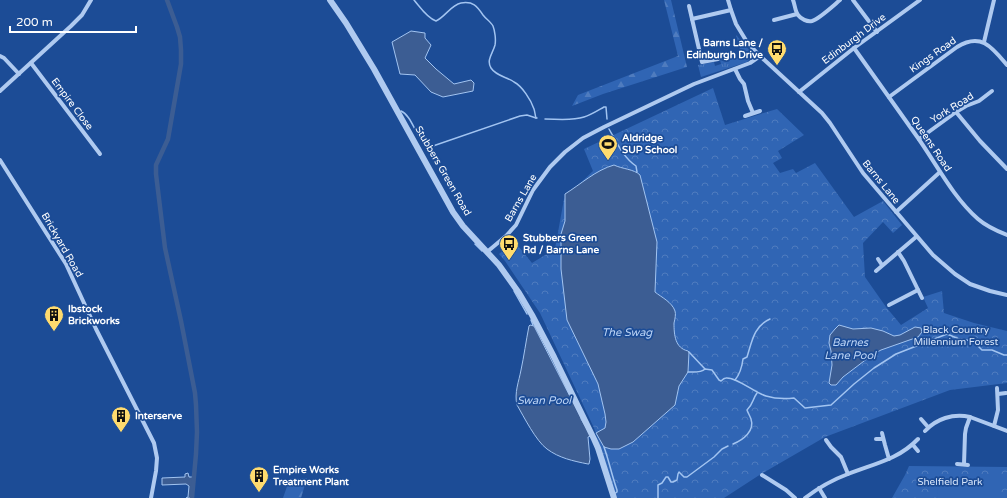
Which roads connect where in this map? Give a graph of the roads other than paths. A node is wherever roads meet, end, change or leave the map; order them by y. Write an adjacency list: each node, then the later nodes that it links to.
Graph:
1 (91, 0): 20 (street)
2 (330, 0): 40 (street, Stubbers Green Road)
3 (728, 0): 10 (street, Barns Lane)
4 (793, 0): 11 (street)
5 (840, 0): 11 (street)
6 (853, 0): 14 (street)
7 (920, 0): 14 (street, Edinburgh Drive)
8 (994, 0): 15 (street)
9 (689, 6): 12 (street)
10 (731, 10): 12 (street); 18 (street, Barns Lane)
11 (797, 14): 13 (street)
12 (692, 19): 19 (street)
13 (774, 20)
14 (877, 32): 16 (street, Edinburgh Drive)
15 (984, 42): 21 (street); 27 (street, Kings Road)
16 (854, 48): 26 (street, Edinburgh Drive); 27 (street, Queens Road)
17 (0, 56): 23 (street)
18 (760, 56): 22 (street, Barns Lane); 26 (street, Barns Lane)
19 (718, 59)
20 (31, 63): 23 (street); 33 (street, Empire Close)
21 (1007, 65)
22 (735, 69): 30 (street); 40 (street, Barns Lane)
23 (19, 74): 24 (street)
24 (0, 91)
25 (992, 91): 29 (street, York Road)
26 (799, 92): 37 (street, Barns Lane)
27 (889, 97): 32 (street, Queens Road)
28 (760, 111): 30 (street)
29 (956, 112): 32 (street, York Road); 35 (street)
30 (753, 113): 31 (street)
31 (745, 116)
32 (919, 139): 36 (street, Queens Road)
33 (100, 154)
34 (0, 160): 77 (street, Brickyard Road)
35 (1007, 169)
36 (940, 172): 37 (street); 38 (street, Queens Road)
37 (896, 212): 39 (street, Barns Lane)
38 (1007, 235)
39 (916, 236): 41 (street); 46 (street, Barns Lane)
40 (487, 252): 76 (street, Stubbers Green Road)
41 (898, 252): 43 (street); 45 (street)
42 (878, 259): 43 (street)
43 (882, 265): 44 (street)
44 (876, 271)
45 (918, 290): 47 (street); 48 (street)
46 (1007, 295)
47 (922, 298)
48 (897, 300): 49 (street); 50 (street)
49 (889, 305)
50 (900, 305)
51 (996, 388): 53 (street)
52 (1006, 393): 53 (street)
53 (998, 394): 56 (street)
54 (970, 417): 56 (street); 57 (street); 70 (street)
55 (921, 419): 57 (street)
56 (994, 426): 59 (street)
57 (928, 428): 58 (street)
58 (925, 431)
59 (1007, 431)
60 (882, 433): 62 (street)
61 (876, 438): 62 (street)
62 (883, 439): 69 (street)
63 (918, 439): 65 (street)
64 (826, 440): 66 (street)
65 (913, 445): 67 (street); 69 (street)
66 (831, 447): 68 (street); 71 (street)
67 (918, 451)
68 (827, 452)
69 (889, 459): 71 (street)
70 (957, 464)
71 (848, 474): 75 (street)
72 (762, 475): 73 (street)
73 (773, 482): 74 (street); 78 (street)
74 (770, 488)
75 (819, 488): 79 (street); 80 (street)
76 (613, 496)
77 (151, 498)
78 (795, 498)
79 (805, 498)
80 (825, 498)

